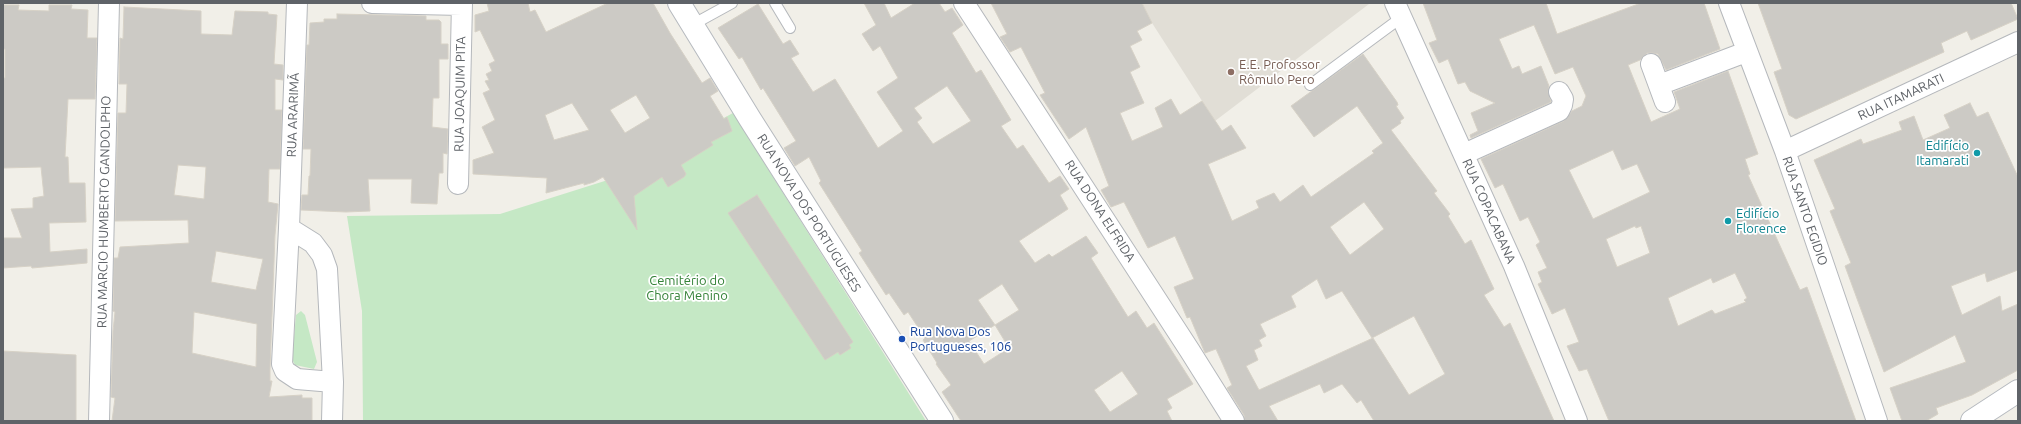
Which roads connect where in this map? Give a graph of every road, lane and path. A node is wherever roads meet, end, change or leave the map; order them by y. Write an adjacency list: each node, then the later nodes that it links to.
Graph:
1 (109, 3): 25 (street, RUA MARCIO HUMBERTO GANDOLPHO)
2 (297, 3): 21 (street, RUA ARARIMÃ)
3 (372, 3): 9 (street)
4 (679, 3): 11 (street, RUA NOVA DOS PORTUGUESES)
5 (732, 3): 11 (lane)
6 (774, 3): 12 (lane)
7 (964, 3): 28 (street, RUA DONA ELFRIDA)
8 (1729, 3): 14 (street, RUA SANTO EGIDIO)
9 (462, 4): 20 (street, RUA JOAQUIM PITA)
10 (1398, 10): 16 (lane); 19 (street, RUA COPACABANA)
11 (692, 25): 27 (street, RUA NOVA DOS PORTUGUESES)
12 (790, 28)
13 (2018, 42): 18 (street, RUA ITAMARATI)
14 (1746, 52): 15 (street); 18 (street, RUA SANTO EGIDIO)
15 (1651, 64)
16 (1310, 85)
17 (1559, 92): 19 (street)
18 (1785, 151): 30 (street, RUA SANTO EGIDIO)
19 (1464, 154): 29 (street, RUA COPACABANA)
20 (458, 184)
21 (289, 228): 22 (street); 22 (street, RUA ARARIMÃ)
22 (332, 382): 26 (street)
23 (2018, 391): 24 (street)
24 (1976, 420)
25 (99, 421)
26 (332, 421)
27 (942, 421)
28 (1234, 421)
29 (1577, 421)
30 (1877, 421)

